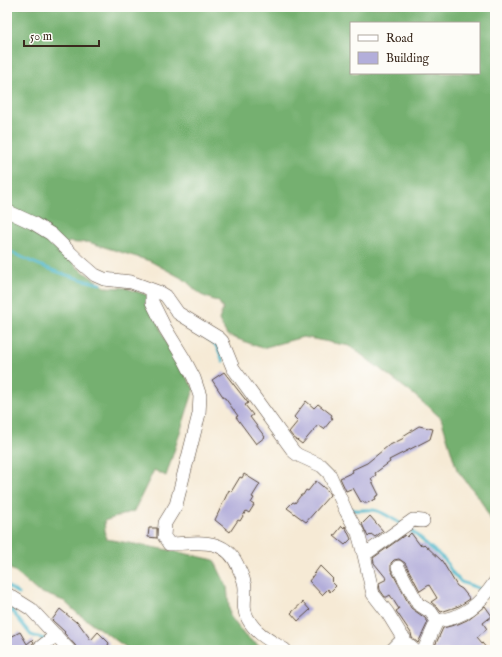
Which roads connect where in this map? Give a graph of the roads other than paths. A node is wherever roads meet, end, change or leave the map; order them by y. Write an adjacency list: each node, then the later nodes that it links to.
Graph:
1 (7, 211): 2 (street)
2 (152, 295): 4 (street); 13 (street)
3 (423, 521): 4 (street)
4 (364, 555): 10 (street)
5 (398, 567): 8 (street)
6 (495, 582): 8 (street)
7 (8, 595): 9 (street)
8 (437, 621): 16 (street)
9 (56, 635): 11 (street); 12 (street)
10 (404, 638): 14 (street); 15 (street)
11 (37, 650)
12 (69, 650)
13 (285, 650)
14 (392, 650)
15 (414, 650)
16 (424, 650)

